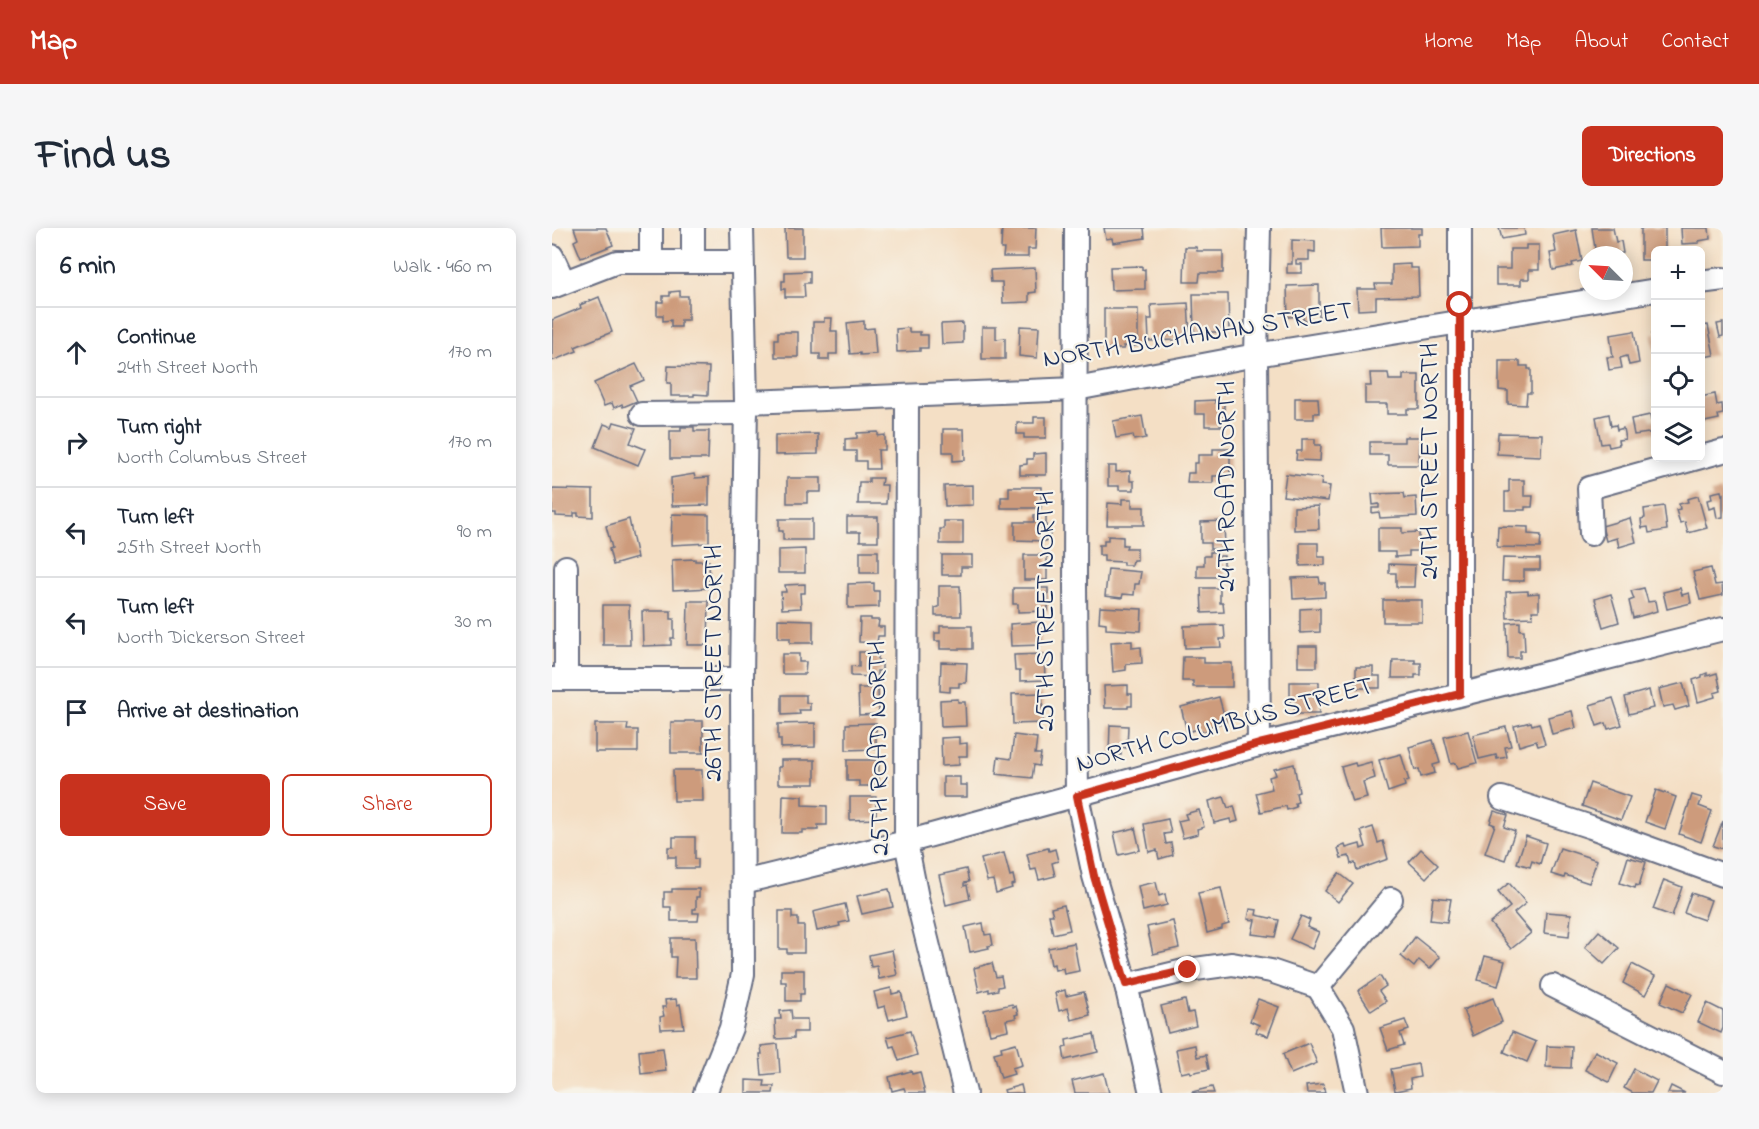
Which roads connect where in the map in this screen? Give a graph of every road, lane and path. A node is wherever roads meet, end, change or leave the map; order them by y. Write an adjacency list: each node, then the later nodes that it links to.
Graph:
1 (651, 228): 8 (street)
2 (693, 228): 9 (street)
3 (742, 228): 10 (street, 26TH STREET NORTH)
4 (1076, 228): 17 (street, 25TH STREET NORTH)
5 (1259, 228): 16 (street, 24TH ROAD NORTH)
6 (1460, 228): 15 (street, 24TH STREET NORTH)
7 (552, 256): 13 (street)
8 (651, 261): 9 (street); 13 (street)
9 (693, 261): 10 (street)
10 (742, 262): 19 (street, 26TH STREET NORTH)
11 (1723, 279): 12 (street)
12 (1705, 281)
13 (558, 284)
14 (1651, 291): 15 (street, NORTH BUCHANAN STREET)
15 (1460, 323): 16 (street, NORTH BUCHANAN STREET); 27 (street, 24TH STREET NORTH)
16 (1256, 355): 17 (street, NORTH BUCHANAN STREET); 28 (street, 24TH ROAD NORTH)
17 (1076, 389): 18 (street, NORTH BUCHANAN STREET); 29 (street, 25TH STREET NORTH)
18 (907, 396): 19 (street, NORTH BUCHANAN STREET); 31 (street, 25TH ROAD NORTH)
19 (746, 408): 20 (street, NORTH BUCHANAN STREET); 26 (street, 26TH STREET NORTH)
20 (642, 414)
21 (1723, 451): 22 (street)
22 (1591, 534)
23 (566, 567): 25 (street)
24 (1723, 628): 27 (street, NORTH COLUMBUS STREET)
25 (559, 678): 26 (street)
26 (742, 679): 33 (street, 26TH STREET NORTH)
27 (1460, 694): 28 (street, NORTH COLUMBUS STREET)
28 (1259, 744): 29 (street, NORTH COLUMBUS STREET)
29 (1077, 796): 31 (street, NORTH COLUMBUS STREET); 35 (street, 25TH STREET NORTH)
30 (1502, 798): 32 (street)
31 (906, 842): 33 (street, NORTH COLUMBUS STREET); 40 (street, 25TH ROAD NORTH)
32 (1723, 875)
33 (743, 882): 39 (street, 26TH STREET NORTH)
34 (1391, 899): 37 (street)
35 (1126, 984): 37 (street); 41 (street, 25TH STREET NORTH)
36 (1553, 986): 38 (street)
37 (1318, 987): 42 (street)
38 (1723, 1072)
39 (705, 1093)
40 (965, 1093)
41 (1151, 1093)
42 (1358, 1093)

